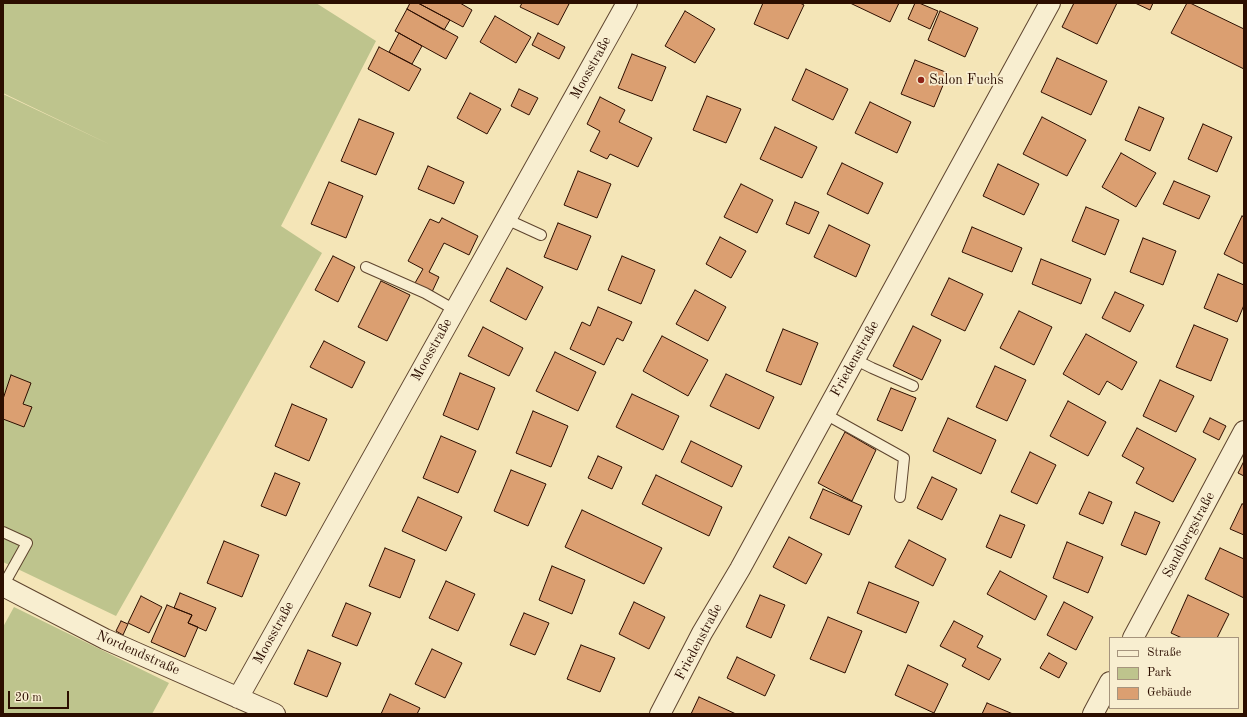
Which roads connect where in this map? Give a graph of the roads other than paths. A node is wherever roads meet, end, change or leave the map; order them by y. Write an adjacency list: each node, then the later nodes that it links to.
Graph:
1 (627, 3): 3 (street, Moosstraße)
2 (1050, 3): 7 (street, Friedenstraße)
3 (506, 219): 4 (lane); 6 (street, Moosstraße)
4 (540, 236)
5 (366, 268): 6 (lane)
6 (455, 310): 16 (street, Moosstraße)
7 (854, 359): 8 (lane); 9 (street, Friedenstraße)
8 (913, 386)
9 (825, 414): 11 (lane); 18 (street, Friedenstraße)
10 (1244, 431): 14 (street, Sandbergstraße)
11 (900, 497)
12 (3, 532): 13 (lane)
13 (3, 586): 16 (street, Nordendstraße)
14 (1135, 637)
15 (1109, 684): 19 (street)
16 (238, 698): 17 (street, Nordendstraße)
17 (275, 714)
18 (660, 714)
19 (1093, 714)

